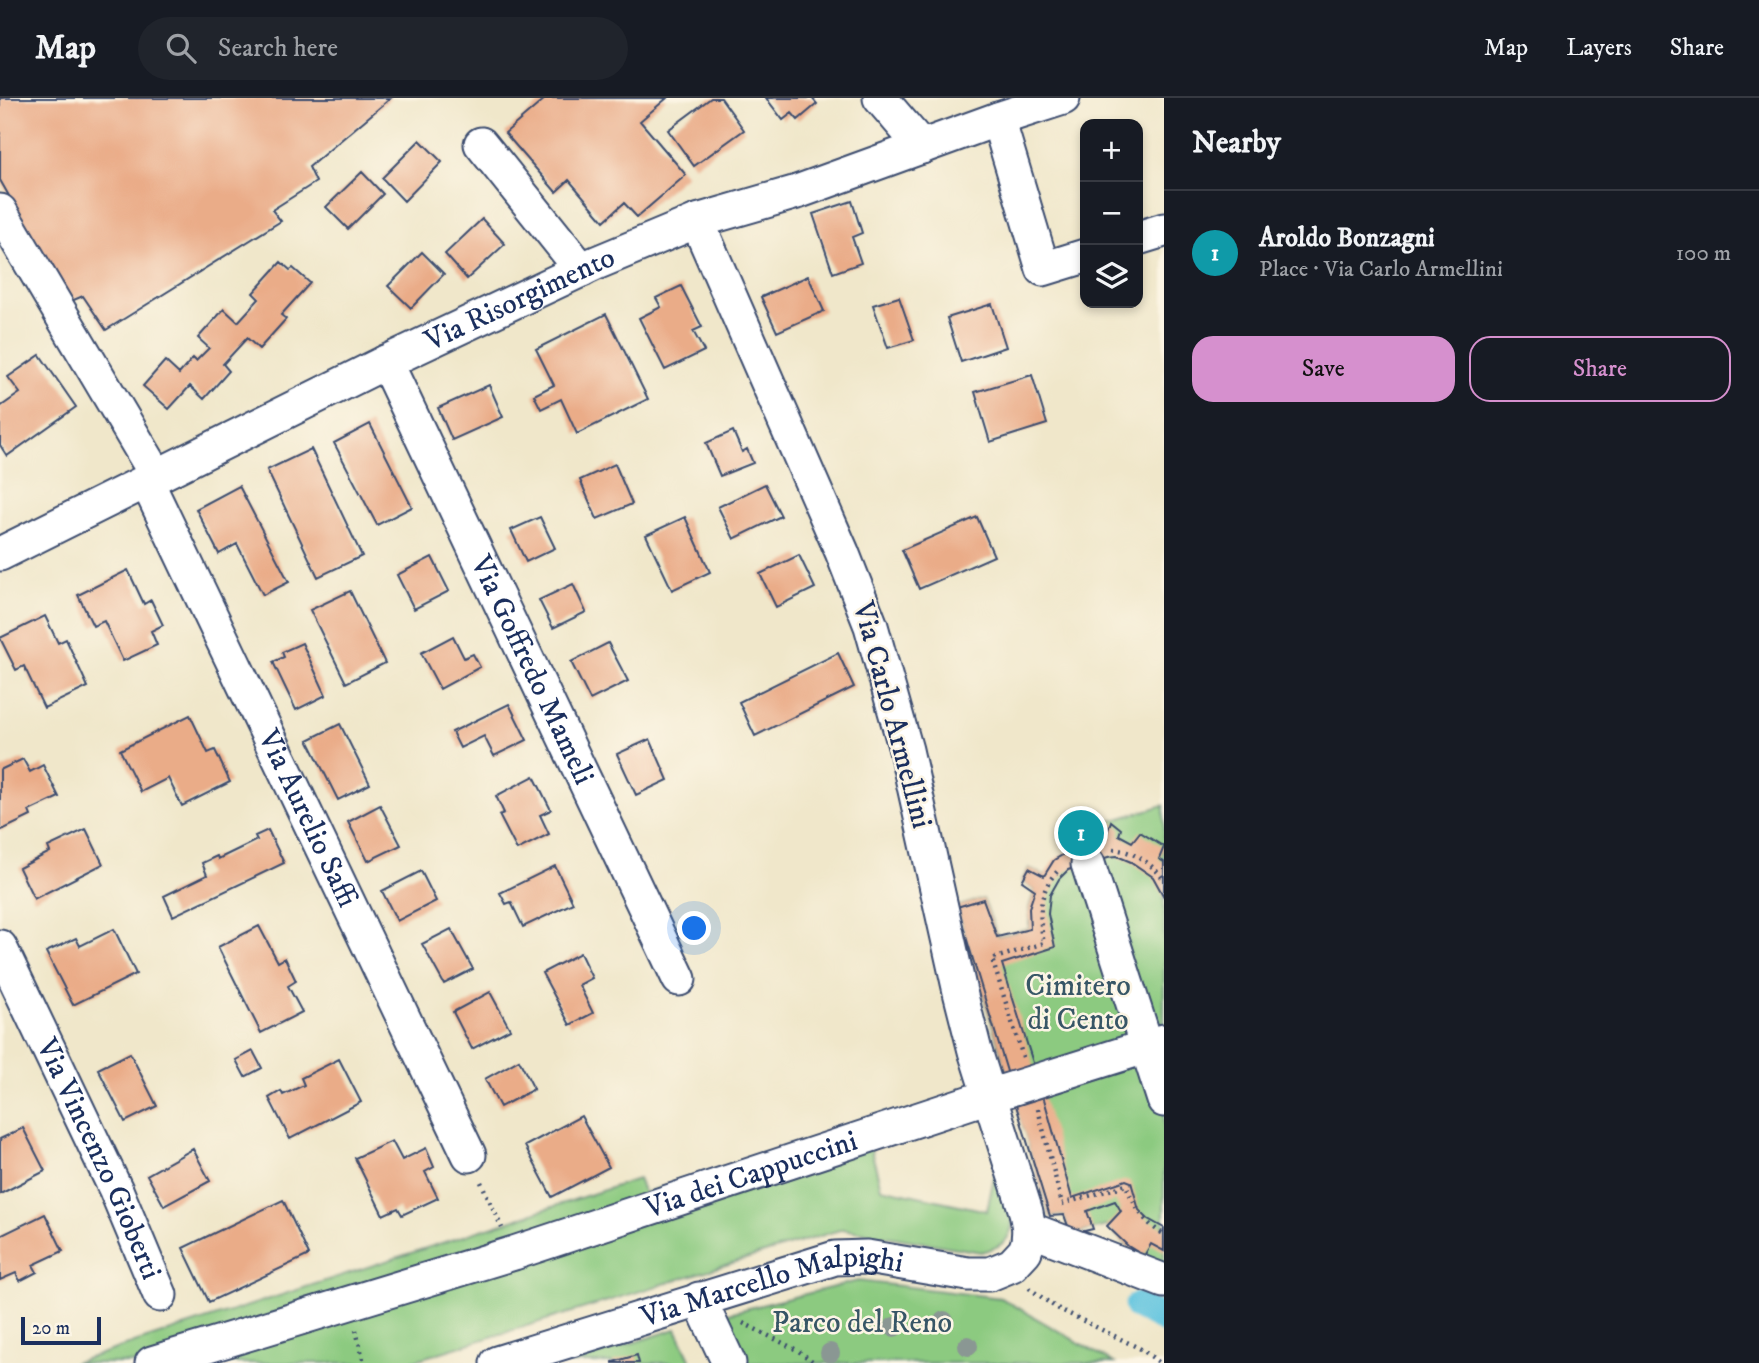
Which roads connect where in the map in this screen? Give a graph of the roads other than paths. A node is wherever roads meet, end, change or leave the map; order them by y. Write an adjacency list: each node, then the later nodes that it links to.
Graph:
1 (880, 98): 5 (street)
2 (1063, 98): 3 (street, Via Risorgimento)
3 (998, 119): 5 (street, Via Risorgimento); 10 (street)
4 (481, 144): 11 (street)
5 (922, 147): 7 (street, Via Risorgimento)
6 (0, 211): 13 (street, Via Aurelio Saffi)
7 (697, 221): 11 (street, Via Risorgimento); 19 (street, Via Carlo Armellini)
8 (1164, 230): 9 (street)
9 (1143, 236)
10 (1080, 258)
11 (582, 270): 12 (street, Via Risorgimento)
12 (386, 362): 13 (street, Via Risorgimento); 17 (street, Via Goffredo Mameli)
13 (152, 479): 14 (street, Via Risorgimento); 21 (street, Via Aurelio Saffi)
14 (0, 554)
15 (1088, 859): 18 (street)
16 (0, 947): 24 (street, Via Vincenzo Gioberti)
17 (679, 979)
18 (1155, 1043): 19 (street, Via dei Cappuccini); 20 (street)
19 (989, 1096): 22 (street, Via Carlo Armellini); 26 (street, Via dei Cappuccini)
20 (1164, 1100)
21 (469, 1155)
22 (1029, 1229): 23 (street); 25 (street, Via Marcello Malpighi)
23 (1164, 1281)
24 (160, 1295)
25 (699, 1299): 27 (street, Via Marcello Malpighi); 28 (street)
26 (152, 1363)
27 (497, 1363)
28 (729, 1363)

